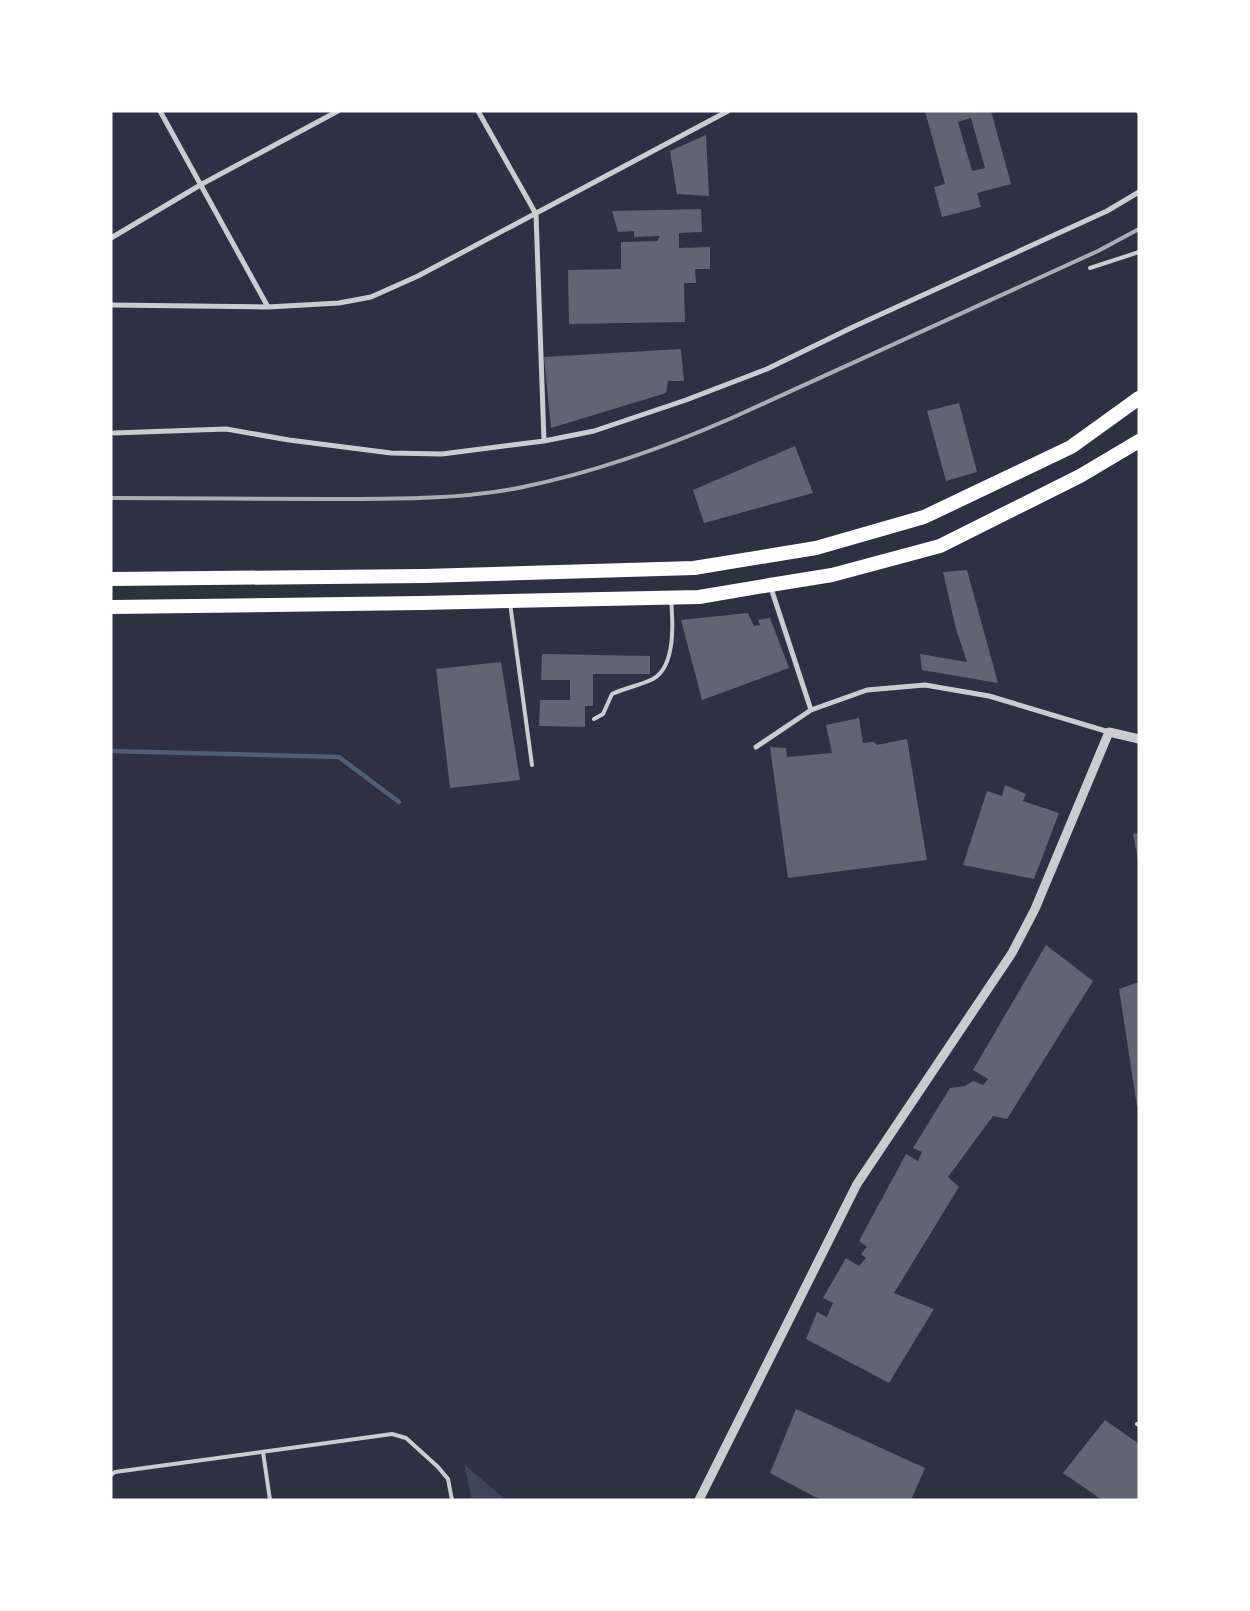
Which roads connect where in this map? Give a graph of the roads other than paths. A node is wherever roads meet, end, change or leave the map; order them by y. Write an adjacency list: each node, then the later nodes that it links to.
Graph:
1 (160, 111): 5 (street)
2 (338, 111): 5 (street)
3 (478, 111): 7 (street)
4 (728, 111): 7 (street)
5 (202, 184): 8 (street); 12 (street)
6 (1139, 192): 15 (street)
7 (536, 214): 12 (street); 15 (street)
8 (111, 238)
9 (1139, 252): 10 (lane)
10 (1090, 268)
11 (111, 306): 12 (street)
12 (268, 306)
13 (1139, 398): 17 (highway)
14 (113, 433): 15 (street)
15 (544, 441)
16 (1139, 441): 18 (highway)
17 (111, 579)
18 (770, 585): 19 (highway); 22 (street)
19 (671, 597): 20 (highway); 23 (lane)
20 (510, 601): 21 (highway); 27 (lane)
21 (111, 607)
22 (811, 710): 24 (street); 26 (street)
23 (594, 719)
24 (1109, 732): 25 (street); 32 (street)
25 (1139, 739)
26 (756, 747)
27 (532, 765)
28 (263, 1452): 29 (lane); 30 (lane); 31 (lane)
29 (111, 1475)
30 (270, 1500)
31 (452, 1500)
32 (699, 1500)

